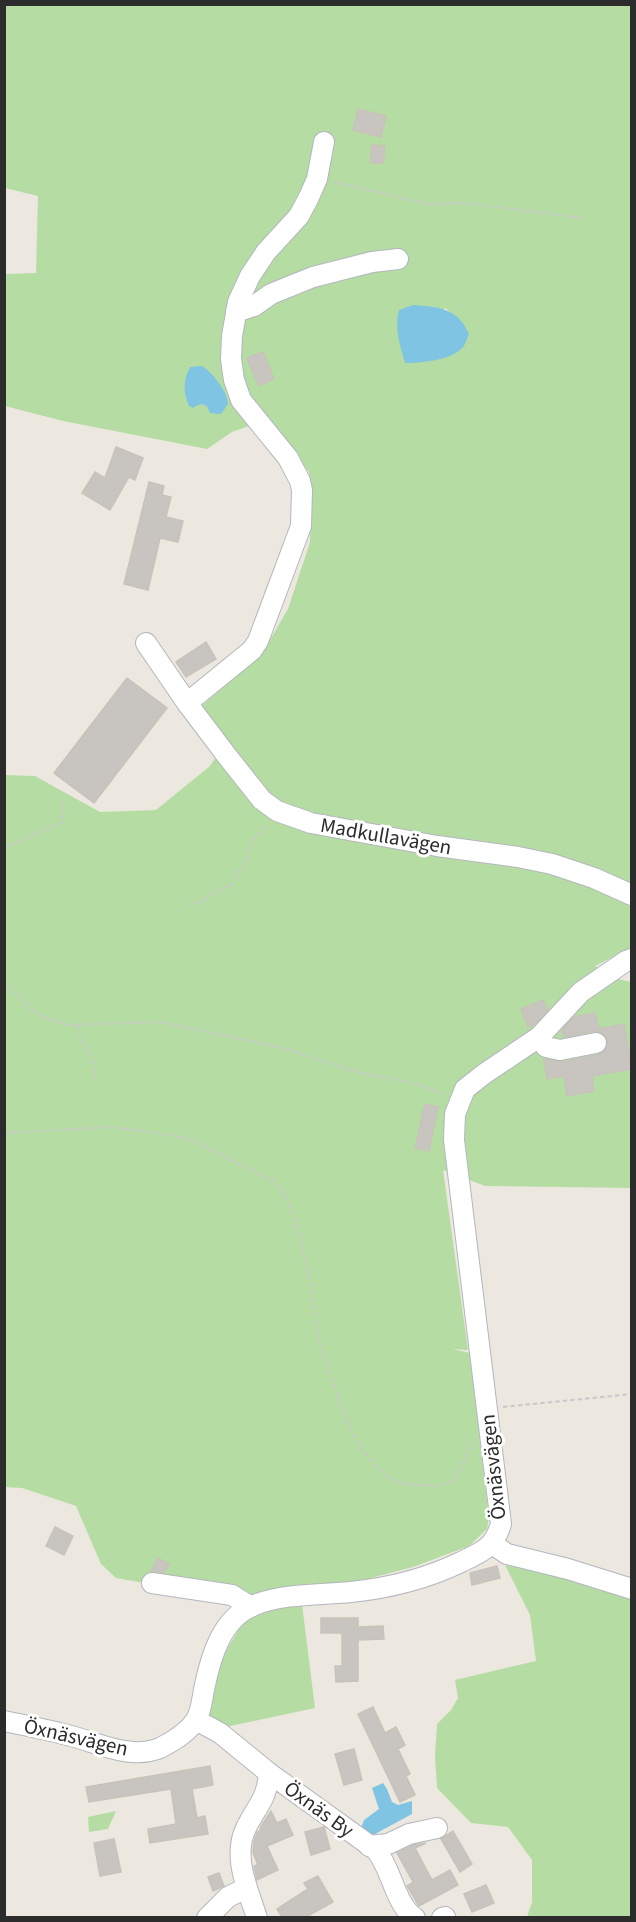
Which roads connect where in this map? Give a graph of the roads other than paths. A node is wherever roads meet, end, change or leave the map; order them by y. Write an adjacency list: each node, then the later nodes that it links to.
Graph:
1 (324, 142): 3 (street)
2 (398, 259): 3 (street)
3 (236, 312): 5 (street)
4 (146, 643): 5 (street, Madkullavägen)
5 (187, 703): 6 (street, Madkullavägen)
6 (632, 895)
7 (632, 959): 8 (street, Öxnäsvägen)
8 (539, 1037): 9 (street); 10 (street, Öxnäsvägen)
9 (596, 1043)
10 (492, 1544): 12 (street); 13 (street, Öxnäsvägen)
11 (152, 1583): 13 (street)
12 (632, 1589)
13 (251, 1607): 14 (street, Öxnäsvägen)
14 (196, 1720): 15 (street, Öxnäsvägen); 16 (street, Öxnäs By)
15 (4, 1721)
16 (269, 1773): 18 (street, Öxnäs By); 19 (street, Öxnäs By)
17 (437, 1828): 18 (street)
18 (369, 1846): 22 (street, Öxnäs By)
19 (246, 1888): 20 (street); 21 (street, Öxnäs By)
20 (207, 1917)
21 (257, 1917)
22 (415, 1917)

